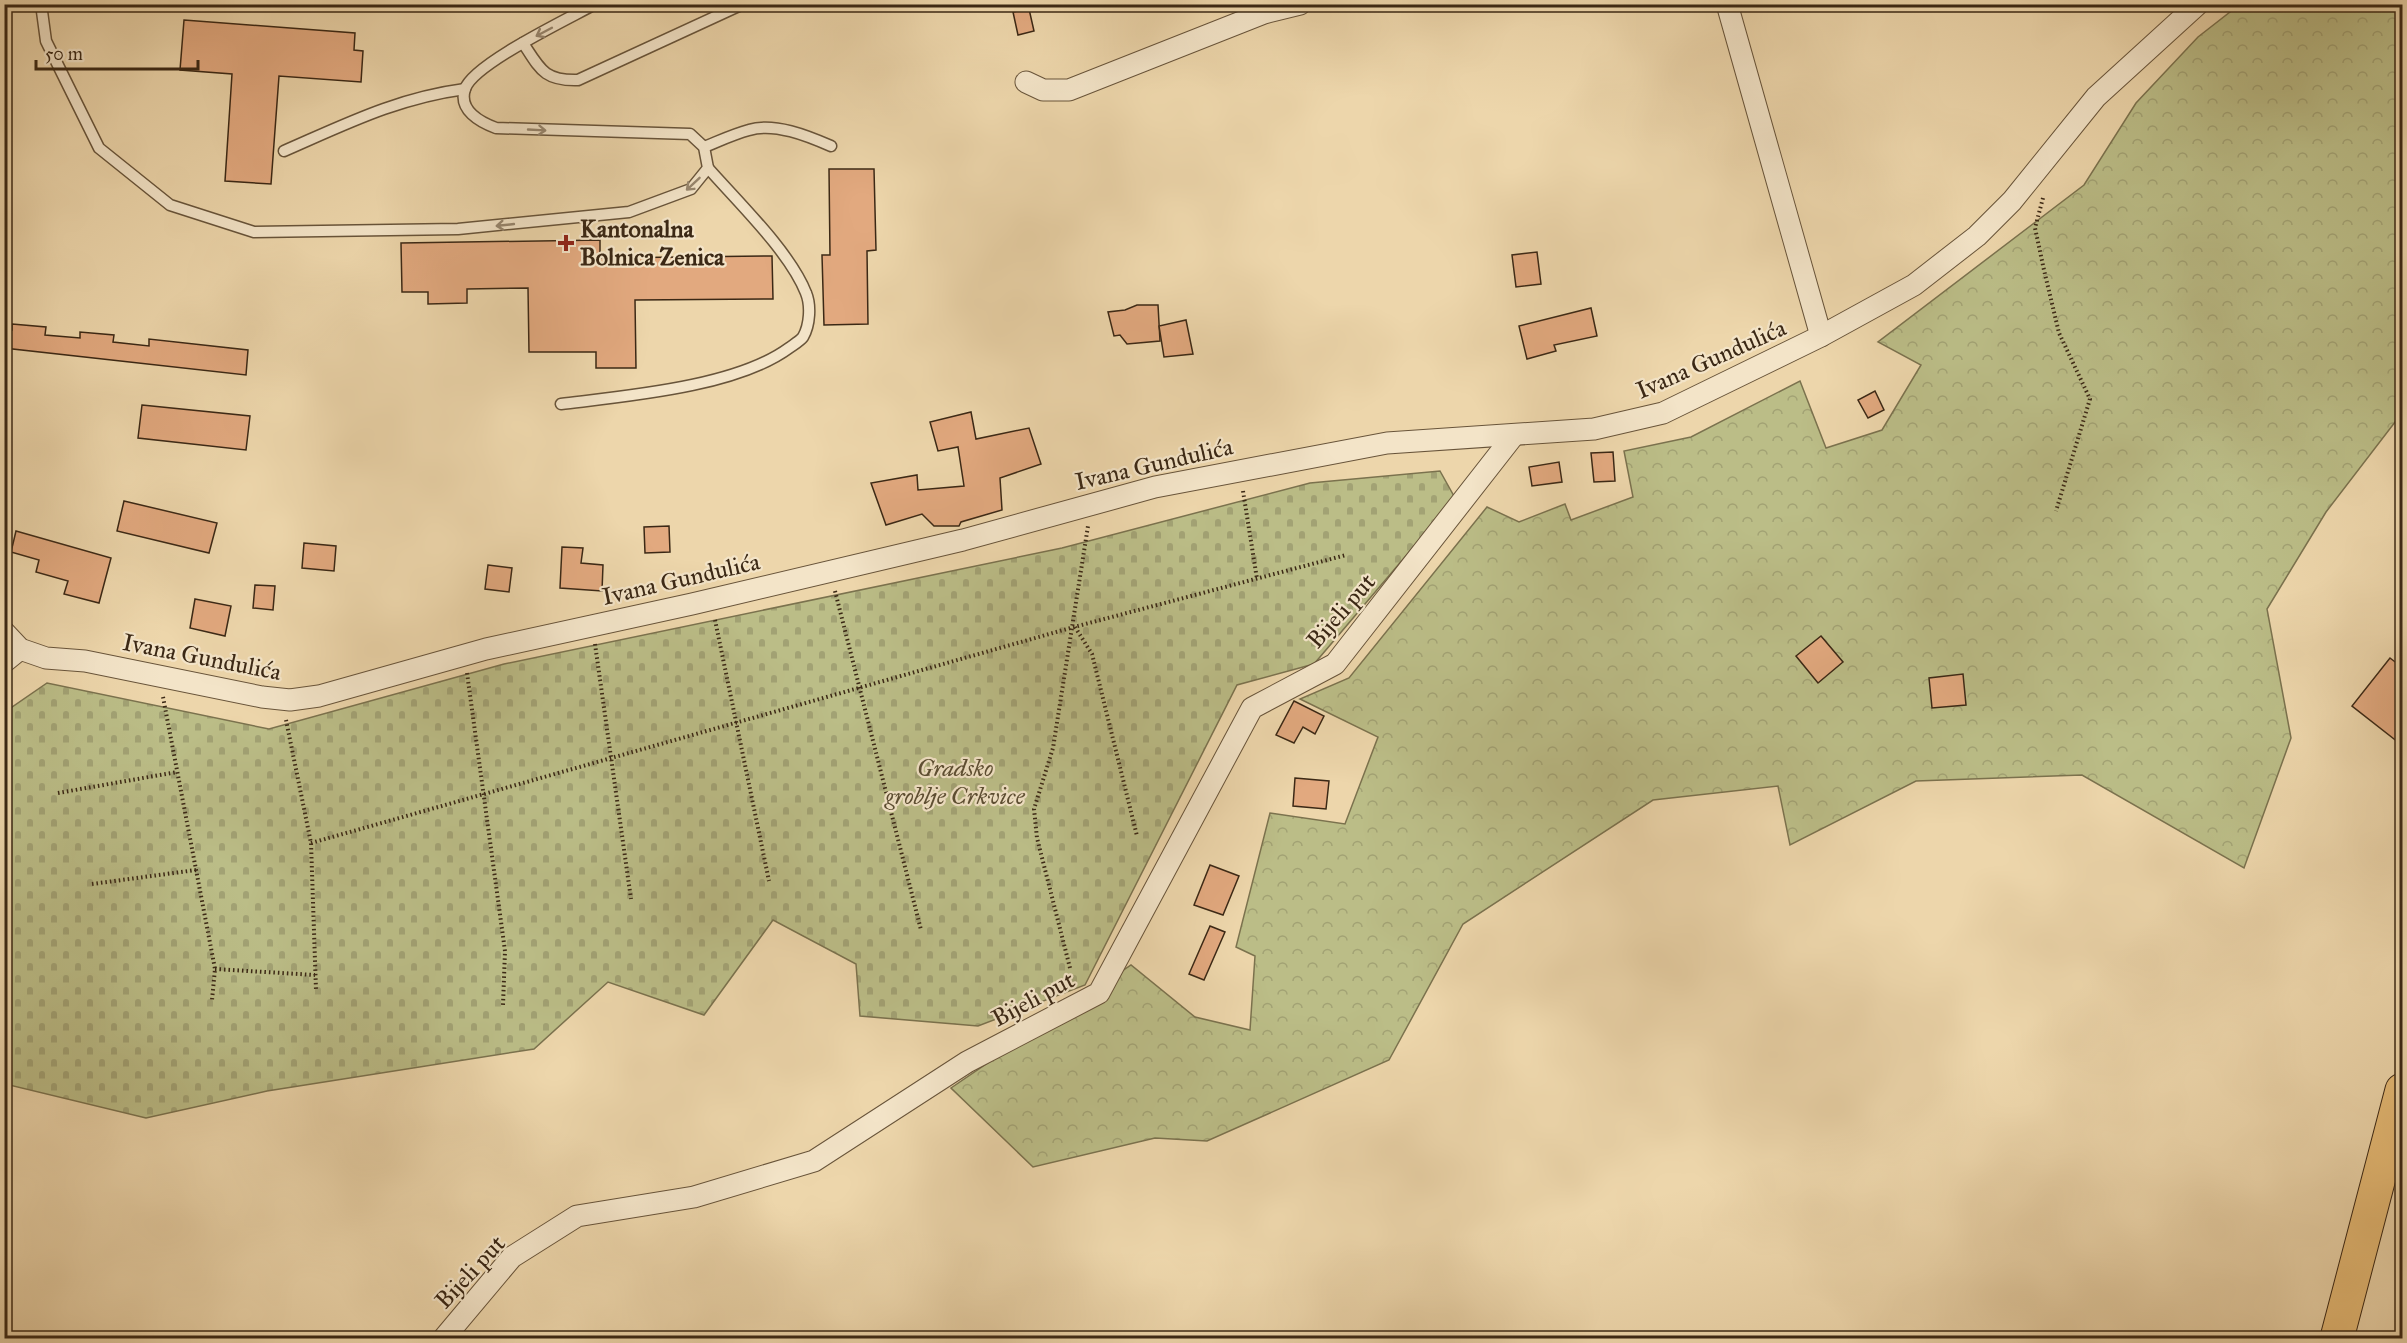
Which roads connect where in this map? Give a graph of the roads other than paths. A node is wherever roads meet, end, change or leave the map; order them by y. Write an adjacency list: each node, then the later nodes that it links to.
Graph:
1 (41, 4): 13 (lane, one-way to 1)
2 (595, 4): 7 (lane, one-way to 7)
3 (742, 4): 7 (lane)
4 (1300, 4): 8 (street)
5 (1727, 4): 14 (street)
6 (2198, 4): 14 (street, Ivana Gundulića)
7 (523, 43): 9 (lane)
8 (1026, 82)
9 (465, 89): 11 (lane, one-way to 11); 12 (lane)
10 (831, 146): 11 (lane)
11 (704, 147): 13 (lane)
12 (284, 151)
13 (708, 168): 15 (lane)
14 (1821, 336): 16 (street, Ivana Gundulića)
15 (561, 404)
16 (1514, 435): 18 (street, Ivana Gundulića); 20 (street, Bijeli put)
17 (4, 633): 18 (street, Ivana Gundulića)
18 (12, 656)
19 (2403, 1090): 21 (highway)
20 (444, 1338)
21 (2337, 1338)

